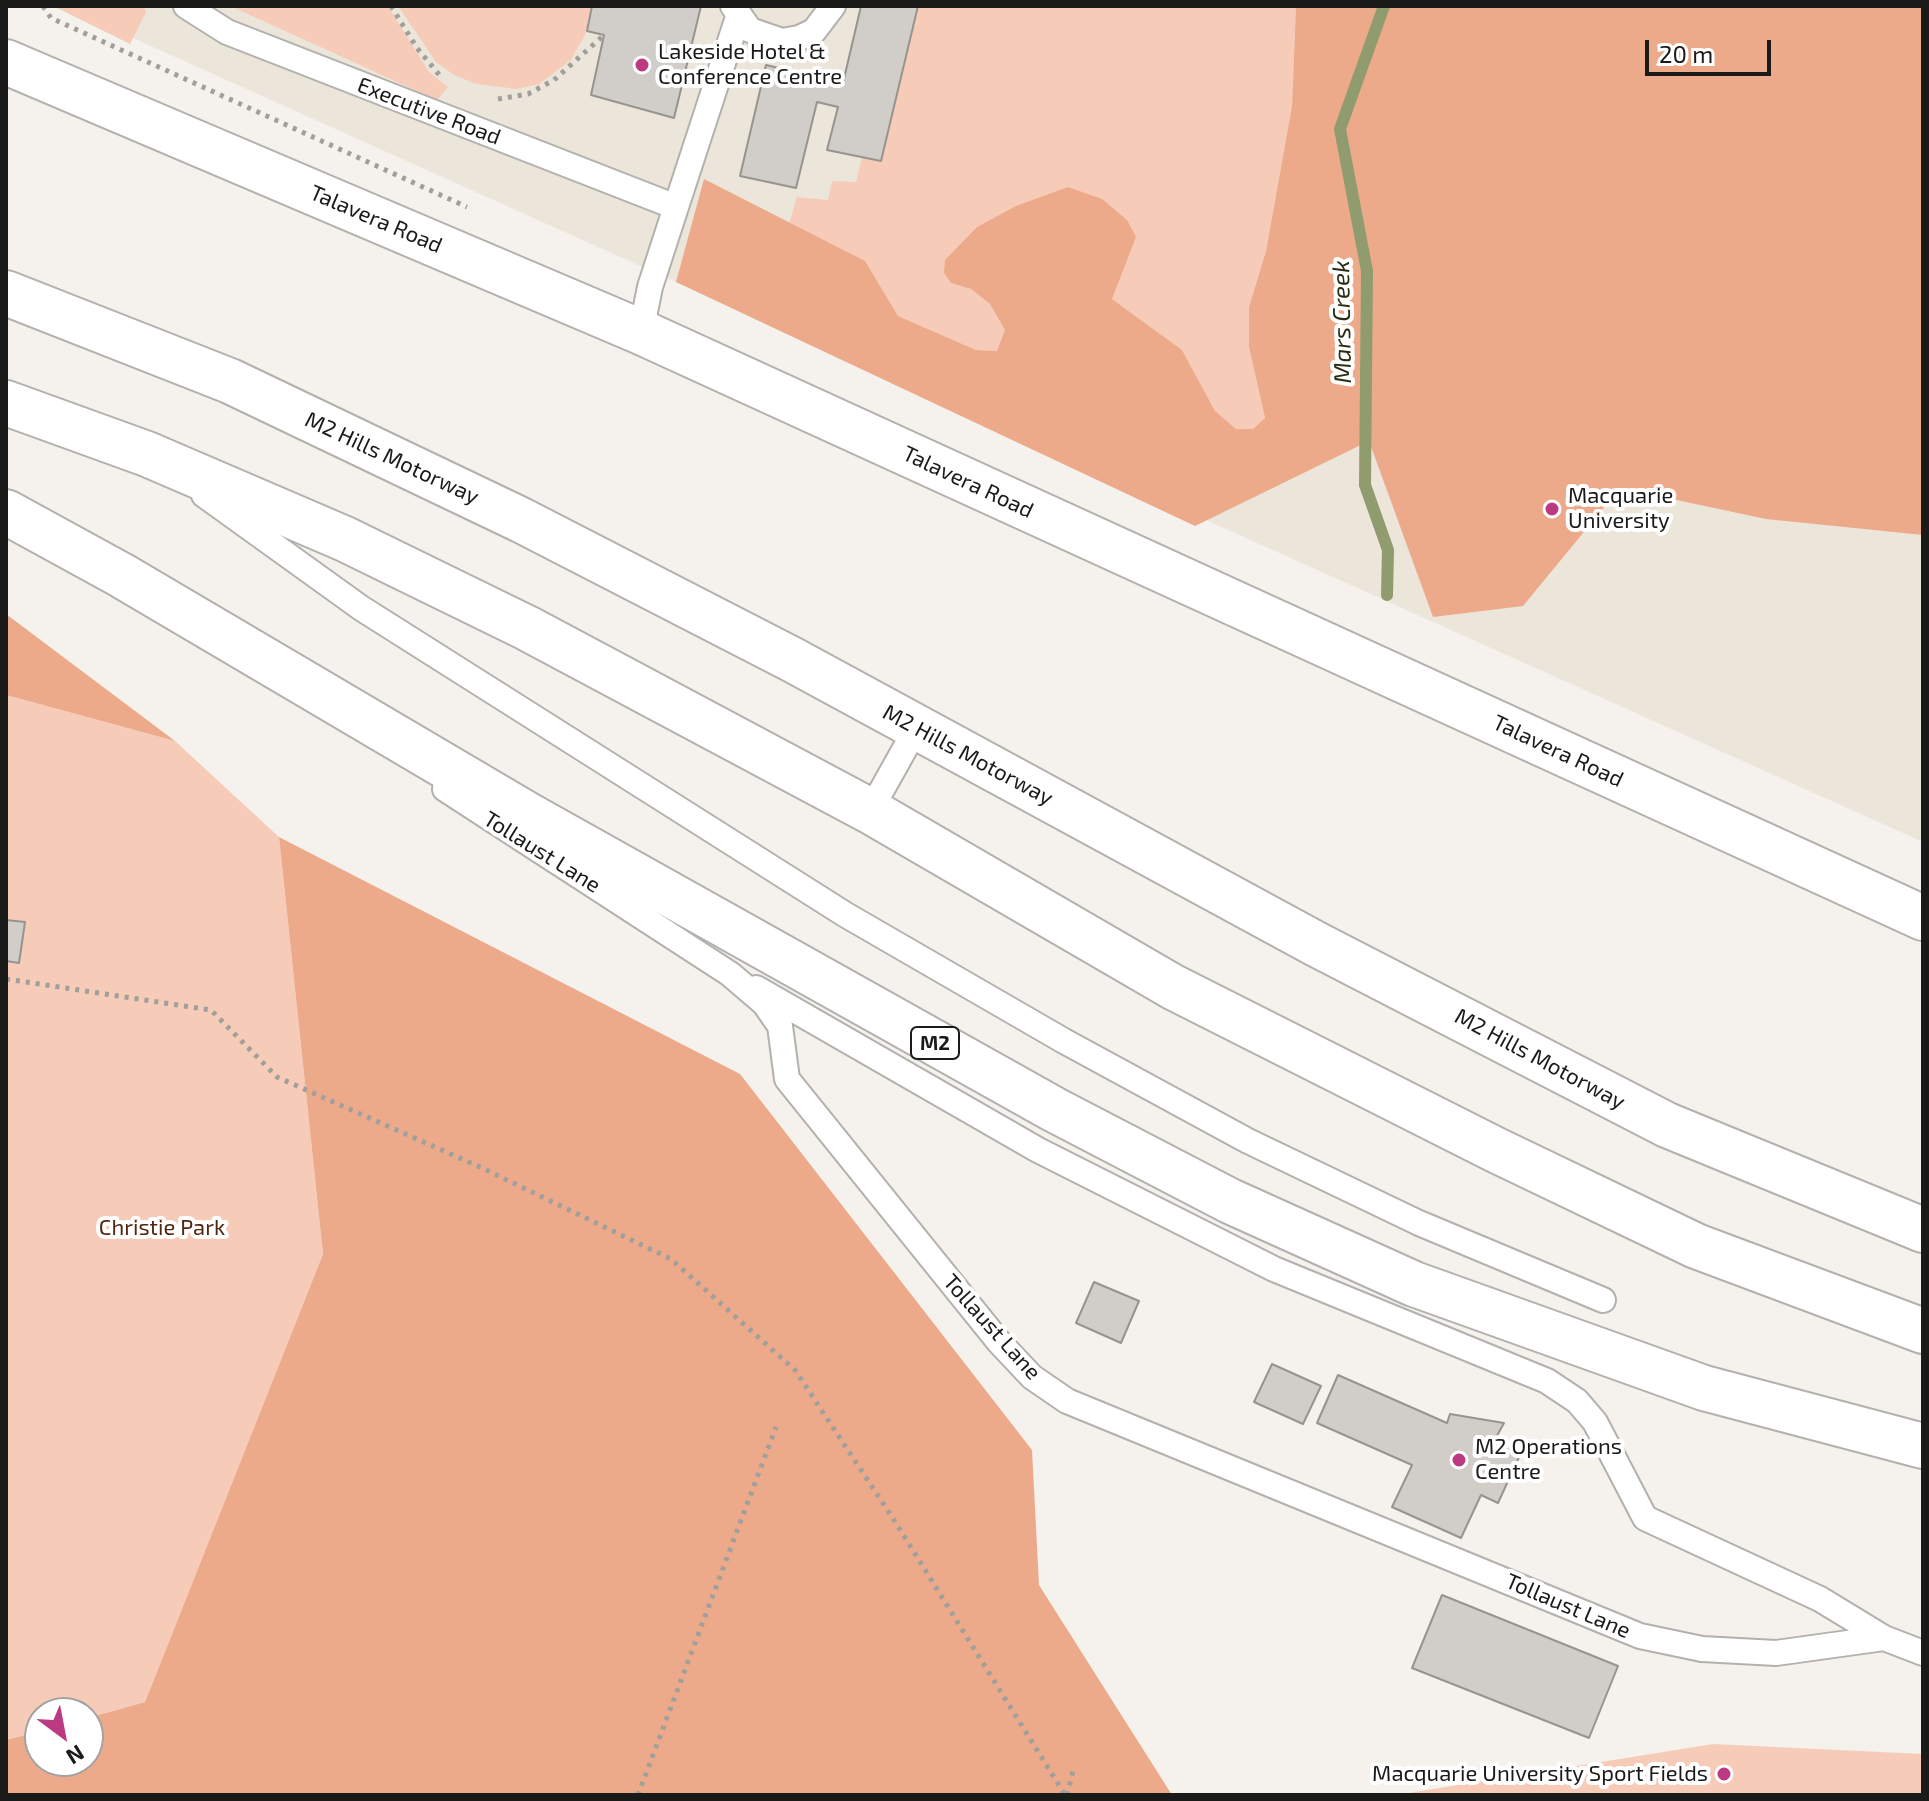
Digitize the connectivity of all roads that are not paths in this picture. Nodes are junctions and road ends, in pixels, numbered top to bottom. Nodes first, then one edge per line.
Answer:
1 (186, 6) edge
2 (833, 6) edge
3 (735, 12) edge
4 (6, 62) edge
5 (676, 207) junction
6 (6, 293) edge
7 (641, 332) junction
8 (6, 403) edge
9 (147, 454) junction
10 (6, 512) edge
11 (302, 682) junction
12 (917, 727) junction
13 (870, 811) junction
14 (1923, 918) edge
15 (730, 974) junction
16 (1923, 1230) edge
17 (1603, 1300) dead end
18 (1923, 1331) edge
19 (1923, 1446) edge
20 (1884, 1638) junction
21 (1923, 1653) edge

1 - 5 lane, Executive Road
2 - 3 lane
3 - 5 lane
4 - 7 main road, Talavera Road
5 - 7 lane
6 - 12 main road, M2 Hills Motorway
7 - 14 main road, Talavera Road
8 - 9 main road
9 - 13 main road
9 - 17 lane
10 - 11 main road, M2
11 - 15 lane, Tollaust Lane
11 - 19 main road, M2
12 - 13 lane
12 - 16 main road, M2 Hills Motorway
13 - 18 main road
15 - 20 lane
15 - 20 lane, Tollaust Lane
20 - 21 lane, Tollaust Lane

